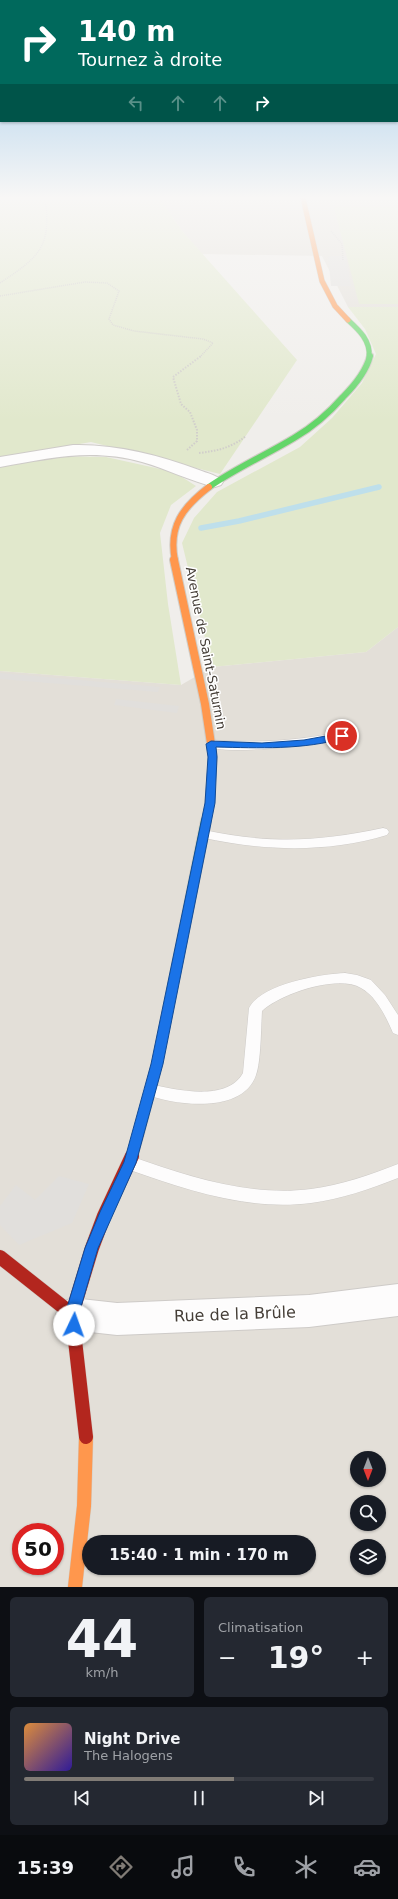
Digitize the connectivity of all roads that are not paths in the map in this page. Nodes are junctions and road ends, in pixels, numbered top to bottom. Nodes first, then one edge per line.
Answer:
1 (320, 272) edge
2 (0, 462) edge
3 (215, 482) junction
4 (351, 734) dead end
5 (211, 744) junction
6 (383, 832) dead end
7 (204, 834) junction
8 (398, 1029) edge
9 (150, 1090) junction
10 (130, 1163) junction
11 (398, 1171) edge
12 (0, 1257) edge
13 (398, 1300) edge
14 (72, 1314) junction
15 (77, 1568) junction
16 (75, 1587) edge
17 (91, 1587) edge

1 - 3 main road, Avenue de Saint-Saturnin
2 - 3 street
3 - 5 main road, Avenue de Saint-Saturnin
4 - 5 lane
5 - 7 main road, Avenue de Saint-Saturnin
6 - 7 lane
7 - 9 main road, Avenue de Saint-Saturnin
8 - 9 lane
9 - 10 main road, Avenue de Saint-Saturnin
10 - 11 lane
10 - 14 main road, Avenue de Saint-Saturnin
12 - 14 main road
13 - 14 street, Rue de la Brûle
14 - 15 main road
15 - 16 main road
15 - 17 lane

